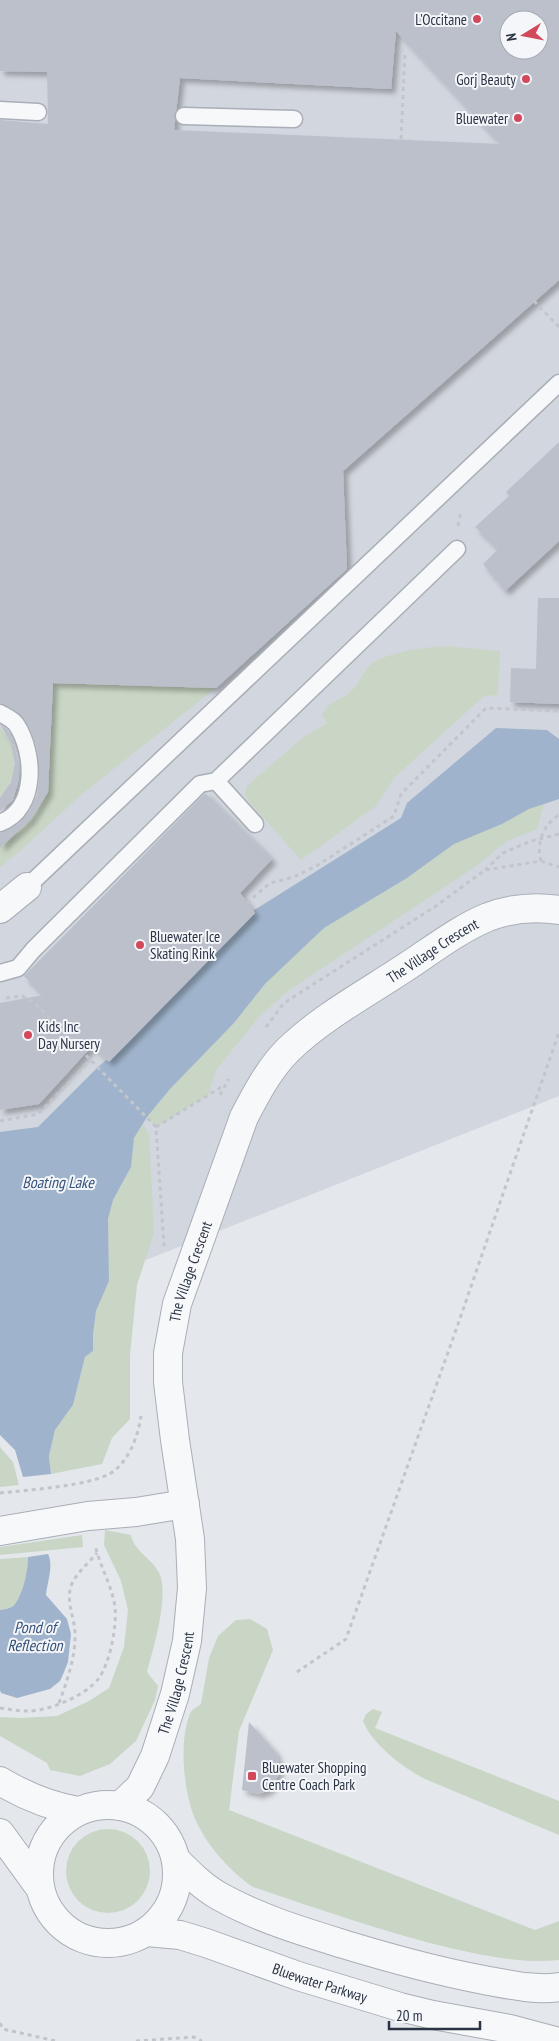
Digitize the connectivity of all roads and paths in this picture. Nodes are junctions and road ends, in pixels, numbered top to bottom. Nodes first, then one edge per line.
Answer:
1 (405, 53) dead end
2 (0, 110) edge
3 (38, 112) dead end
4 (184, 116) dead end
5 (294, 119) dead end
6 (401, 139) dead end
7 (534, 301) dead end
8 (559, 327) edge
9 (559, 383) edge
10 (466, 505) dead end
11 (457, 549) joint
12 (559, 711) edge
13 (0, 713) edge
14 (216, 781) junction
15 (559, 815) edge
16 (0, 823) edge
17 (256, 824) dead end
18 (559, 834) edge
19 (540, 839) junction
20 (541, 861) dead end
21 (485, 870) dead end
22 (27, 887) joint
23 (247, 903) dead end
24 (0, 909) edge
25 (559, 910) edge
26 (0, 973) edge
27 (0, 999) edge
28 (559, 1032) edge
29 (90, 1061) junction
30 (223, 1086) dead end
31 (0, 1121) edge
32 (156, 1127) junction
33 (165, 1243) dead end
34 (83, 1482) dead end
35 (0, 1493) edge
36 (185, 1504) junction
37 (88, 1516) junction
38 (0, 1531) edge
39 (97, 1553) junction
40 (297, 1672) dead end
41 (59, 1704) junction
42 (0, 1708) edge
43 (0, 1781) edge
44 (120, 1806) junction
45 (78, 1811) junction
46 (0, 1833) edge
47 (176, 1860) junction
48 (40, 1888) junction
49 (146, 1932) junction
50 (559, 1987) edge
51 (0, 2023) edge
52 (56, 2041) edge
53 (136, 2041) edge
54 (202, 2041) edge
55 (555, 2041) edge

1 - 6 path
2 - 3 lane
4 - 5 lane
7 - 8 path
9 - 22 lane
10 - 11 path
11 - 14 lane
12 - 23 path
13 - 16 lane
14 - 17 lane
14 - 26 lane
15 - 19 path
18 - 19 path
19 - 20 path
19 - 21 path
22 - 24 street
25 - 36 street, The Village Crescent
27 - 29 path
28 - 40 path
29 - 31 path
29 - 32 path
30 - 32 path
32 - 33 path
34 - 35 path
36 - 37 street
36 - 44 street, The Village Crescent
37 - 38 street
37 - 39 path
39 - 41 path
39 - 41 path
41 - 42 path
43 - 45 street
44 - 45 street
44 - 47 street
45 - 48 street
46 - 48 street
47 - 49 street
47 - 50 street
48 - 49 street
49 - 55 street, Bluewater Parkway
51 - 52 path
53 - 54 path

